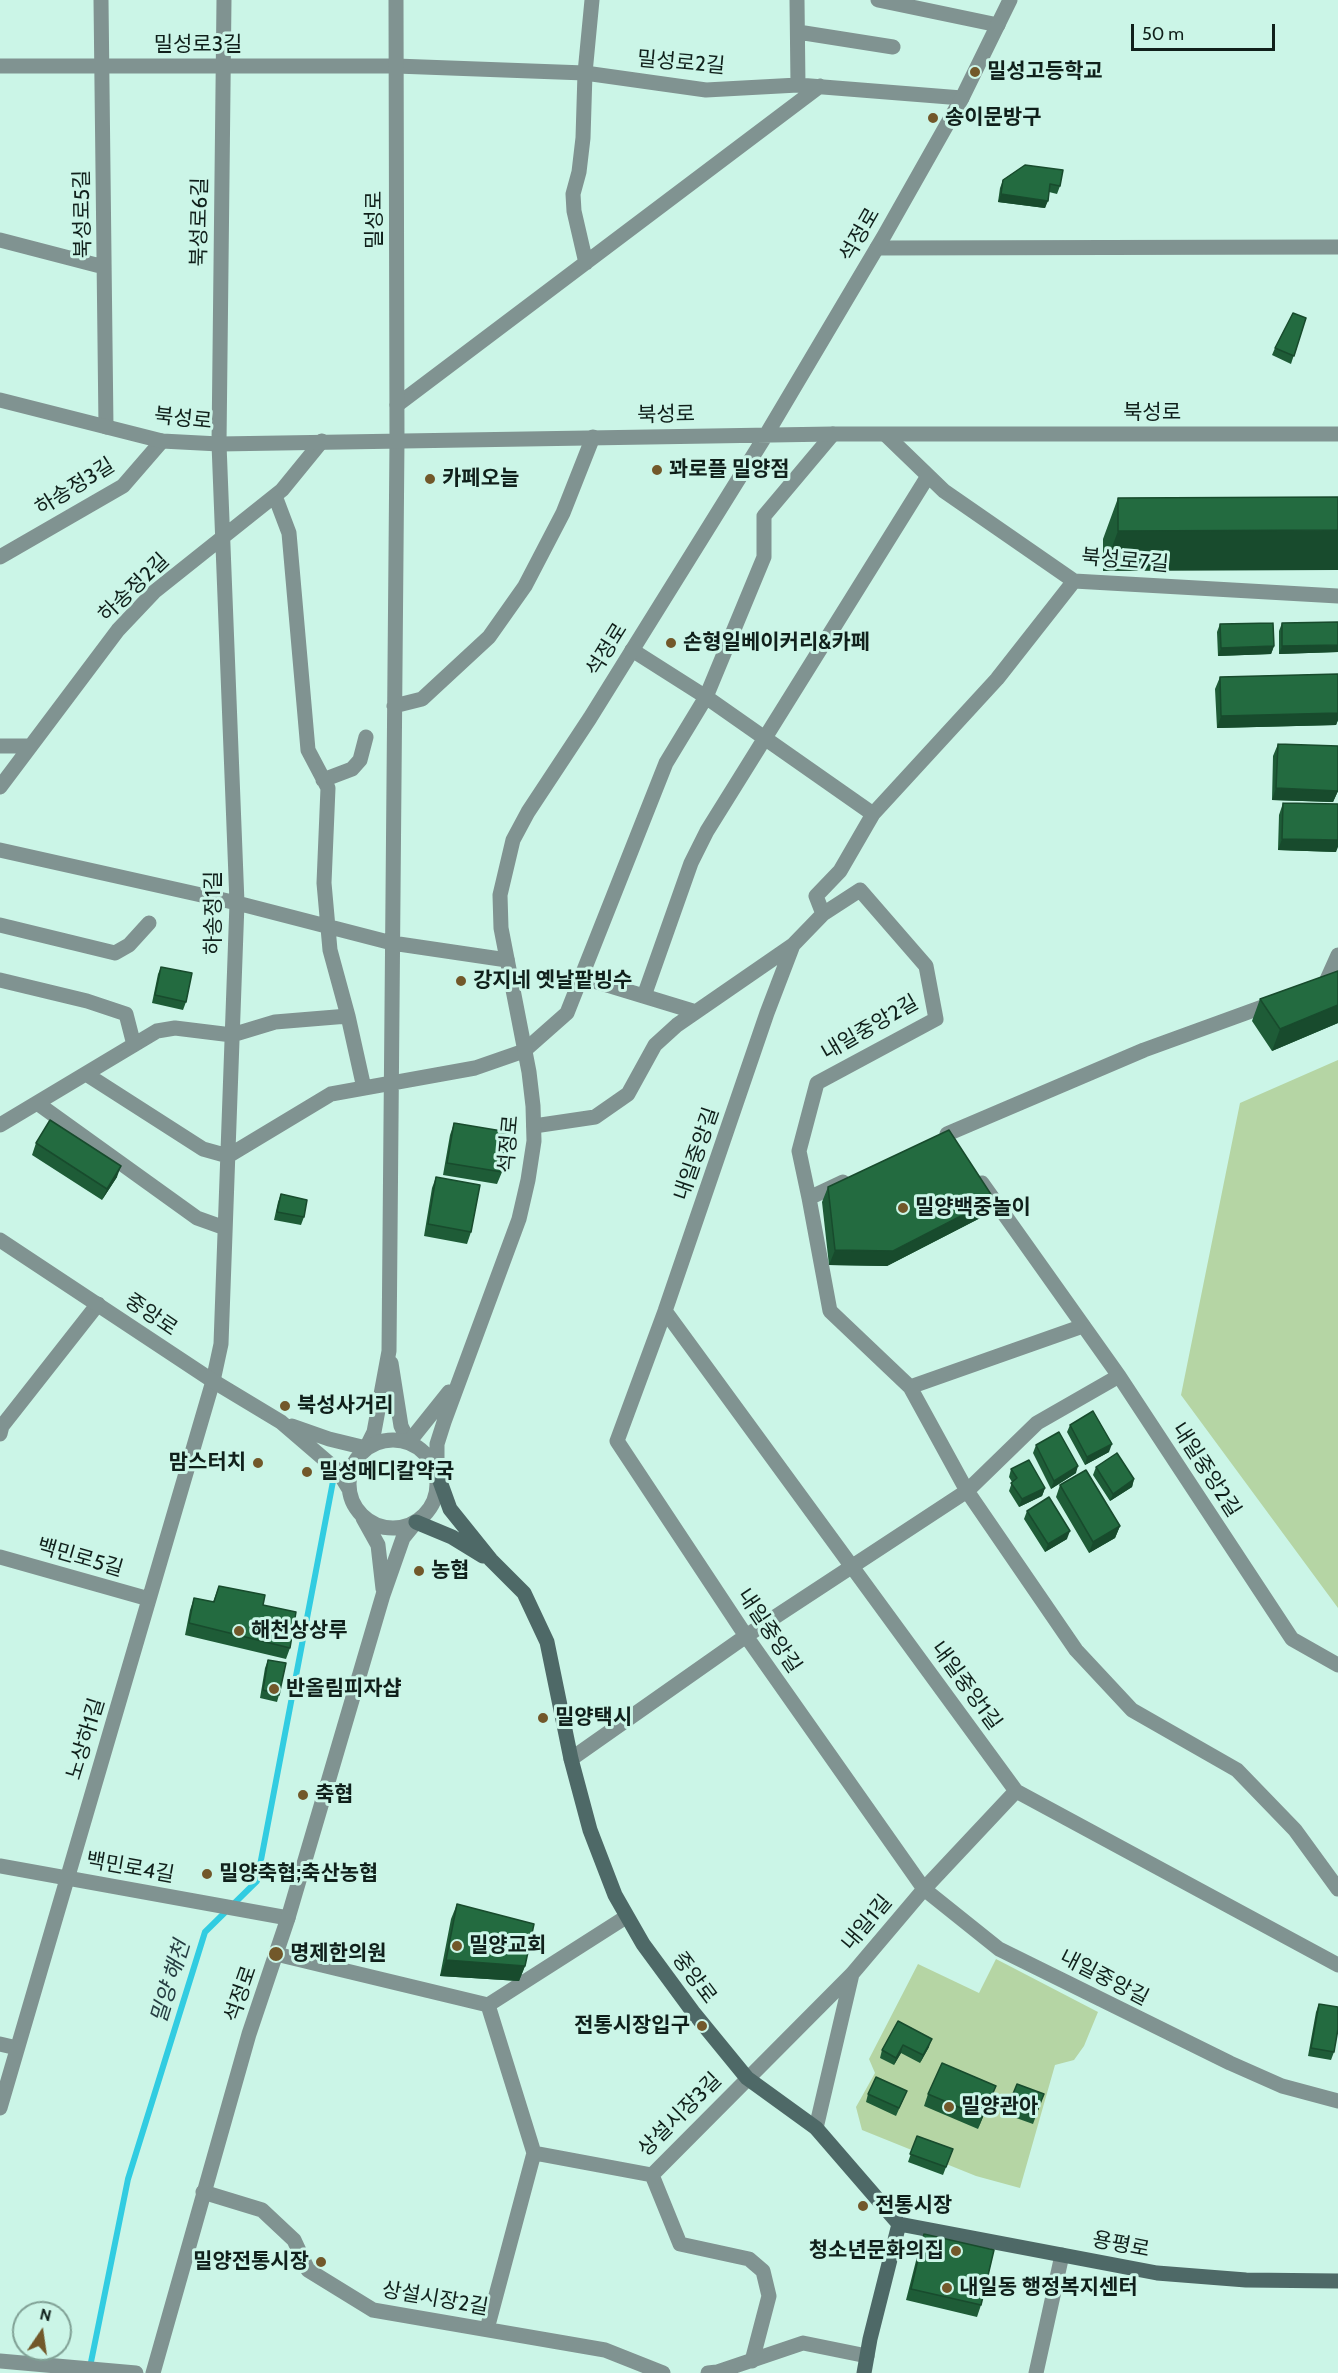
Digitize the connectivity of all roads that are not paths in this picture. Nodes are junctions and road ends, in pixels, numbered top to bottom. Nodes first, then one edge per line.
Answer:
1 (101, 0) edge
2 (224, 0) edge
3 (396, 0) edge
4 (592, 0) edge
5 (797, 0) edge
6 (878, 0) edge
7 (1010, 0) edge
8 (998, 25) junction
9 (798, 32) junction
10 (893, 47) dead end
11 (0, 66) edge
12 (102, 66) junction
13 (223, 66) junction
14 (396, 66) junction
15 (585, 73) junction
16 (798, 85) junction
17 (820, 86) junction
18 (962, 98) junction
19 (0, 240) edge
20 (1338, 247) edge
21 (877, 248) junction
22 (586, 263) junction
23 (104, 267) junction
24 (0, 400) edge
25 (397, 405) junction
26 (106, 427) junction
27 (833, 434) junction
28 (1338, 434) edge
29 (766, 435) junction
30 (886, 435) junction
31 (592, 437) junction
32 (397, 440) junction
33 (162, 441) junction
34 (322, 441) junction
35 (219, 444) junction
36 (928, 476) junction
37 (274, 496) junction
38 (222, 537) junction
39 (0, 556) edge
40 (1074, 581) junction
41 (1338, 596) edge
42 (633, 650) junction
43 (706, 697) junction
44 (394, 706) junction
45 (366, 737) dead end
46 (766, 739) junction
47 (0, 746) edge
48 (31, 746) junction
49 (323, 780) junction
50 (0, 786) edge
51 (873, 814) junction
52 (0, 850) edge
53 (237, 903) junction
54 (823, 914) junction
55 (149, 924) dead end
56 (0, 925) edge
57 (329, 927) junction
58 (392, 943) junction
59 (794, 945) junction
60 (1338, 954) edge
61 (507, 960) junction
62 (581, 977) junction
63 (0, 980) edge
64 (644, 996) junction
65 (696, 1012) junction
66 (348, 1016) junction
67 (232, 1035) junction
68 (134, 1045) junction
69 (524, 1051) junction
70 (86, 1074) junction
71 (391, 1083) junction
72 (364, 1088) junction
73 (37, 1103) junction
74 (0, 1125) edge
75 (534, 1126) junction
76 (946, 1139) edge
77 (228, 1156) junction
78 (974, 1172) edge
79 (862, 1173) edge
80 (809, 1198) junction
81 (225, 1228) junction
82 (0, 1240) edge
83 (98, 1304) junction
84 (665, 1311) junction
85 (1083, 1326) junction
86 (389, 1351) junction
87 (1119, 1376) junction
88 (460, 1378) junction
89 (213, 1382) junction
90 (910, 1387) junction
91 (281, 1422) junction
92 (0, 1434) edge
93 (409, 1442) junction
94 (366, 1449) junction
95 (437, 1473) junction
96 (349, 1489) junction
97 (967, 1491) junction
98 (362, 1516) junction
99 (416, 1522) junction
100 (0, 1557) edge
101 (491, 1560) junction
102 (853, 1566) junction
103 (383, 1595) junction
104 (149, 1599) junction
105 (746, 1636) junction
106 (1338, 1665) edge
107 (571, 1758) junction
108 (1016, 1791) junction
109 (0, 1866) edge
110 (66, 1878) junction
111 (924, 1889) junction
112 (1338, 1889) edge
113 (282, 1917) junction
114 (626, 1917) junction
115 (276, 1954) junction
116 (1338, 1965) edge
117 (852, 1974) junction
118 (488, 2005) junction
119 (0, 2044) edge
120 (17, 2048) junction
121 (747, 2078) junction
122 (1338, 2101) edge
123 (0, 2108) edge
124 (816, 2128) junction
125 (534, 2153) junction
126 (652, 2175) junction
127 (203, 2192) junction
128 (899, 2224) junction
129 (1062, 2255) junction
130 (1338, 2281) edge
131 (487, 2330) junction
132 (867, 2356) junction
133 (0, 2361) edge
134 (752, 2361) junction
135 (136, 2373) edge
136 (153, 2373) edge
137 (663, 2373) edge
138 (708, 2373) edge
139 (864, 2373) edge
140 (1036, 2373) edge

1 - 12 street, 북성로5길
2 - 13 street, 북성로6길
3 - 14 street, 밀성로
4 - 15 street
5 - 9 street
6 - 8 street
7 - 8 street, 석정로
8 - 18 street, 석정로
9 - 10 street
9 - 16 street
11 - 12 street, 밀성로3길
12 - 13 street, 밀성로3길
12 - 23 street, 북성로5길
13 - 14 street, 밀성로3길
13 - 35 street, 북성로6길
14 - 15 street, 밀성로2길
14 - 25 street, 밀성로
15 - 16 street, 밀성로2길
15 - 22 street
16 - 17 street, 밀성로2길
17 - 18 street, 밀성로2길
17 - 22 street
18 - 21 street, 석정로
19 - 23 street
20 - 21 street
21 - 29 street, 석정로
22 - 25 street
23 - 26 street, 북성로5길
24 - 26 street, 북성로
25 - 32 street, 밀성로
26 - 33 street, 북성로
27 - 29 street, 북성로
27 - 30 street, 북성로
27 - 43 street
28 - 30 street, 북성로
29 - 31 street, 북성로
29 - 42 street, 석정로
30 - 36 street, 북성로7길
31 - 32 street, 북성로
31 - 44 street
32 - 34 street, 북성로
32 - 44 street, 밀성로
33 - 35 street, 북성로
33 - 39 street, 하송정3길
34 - 35 street, 북성로
34 - 37 street, 하송정2길
35 - 38 street, 하송정1길
36 - 40 street, 북성로7길
36 - 46 street
37 - 38 street, 하송정2길
37 - 49 street
38 - 48 street, 하송정2길
38 - 53 street, 하송정1길
40 - 41 street, 북성로7길
40 - 51 street
42 - 43 street
42 - 61 street, 석정로
43 - 46 street
43 - 62 street
44 - 58 street, 밀성로
45 - 49 street
46 - 51 street
46 - 64 street
47 - 48 street
48 - 50 street, 하송정2길
49 - 57 street
51 - 54 street
52 - 53 street
53 - 57 street
53 - 67 street, 하송정1길
54 - 59 street, 내일중앙2길
54 - 80 street, 내일중앙2길
55 - 56 street
57 - 58 street
57 - 66 street
58 - 61 street
58 - 71 street, 밀성로
59 - 65 street
59 - 84 street, 내일중앙길
60 - 76 street
61 - 69 street, 석정로
62 - 64 street
62 - 69 street
63 - 68 street
64 - 65 street
65 - 75 street
66 - 67 street
66 - 72 street
67 - 68 street
67 - 77 street, 하송정1길
68 - 70 street
69 - 71 street
69 - 75 street, 석정로
70 - 73 street
70 - 77 street
71 - 72 street
71 - 86 street, 밀성로
72 - 77 street
73 - 74 street
73 - 81 street
75 - 88 street, 석정로
77 - 81 street, 하송정1길
78 - 85 street, 내일중앙2길
79 - 80 street
80 - 90 street, 내일중앙2길
81 - 89 street, 하송정1길
82 - 83 street, 중앙로
83 - 89 street, 중앙로
83 - 92 street
84 - 102 street, 내일중앙1길
84 - 105 street, 내일중앙길
85 - 87 street, 내일중앙2길
85 - 90 street
86 - 93 street
86 - 94 street
87 - 97 street
87 - 106 street, 내일중앙2길
88 - 93 street
88 - 95 street, 석정로
89 - 91 street, 중앙로
89 - 104 street, 노상하1길
90 - 97 street, 내일중앙2길
91 - 94 street
91 - 96 street
93 - 94 street
93 - 95 street
94 - 96 street
95 - 99 street
95 - 101 main road
96 - 98 street
97 - 102 street
97 - 112 street
98 - 99 street
98 - 103 street
99 - 101 main road
99 - 103 street, 석정로
100 - 104 street, 백민로5길
101 - 107 main road, 중앙로
102 - 105 street
102 - 108 street, 내일중앙1길
103 - 113 street, 석정로
104 - 110 street, 노상하1길
105 - 107 street
105 - 111 street, 내일중앙길
107 - 114 main road, 중앙로
108 - 111 street, 내일1길
108 - 116 street, 내일중앙1길
109 - 110 street, 백민로4길
110 - 113 street, 백민로4길
110 - 120 street, 노상하1길
111 - 117 street, 내일1길
111 - 122 street, 내일중앙길
113 - 115 street, 석정로
114 - 118 street
114 - 121 main road, 중앙로
115 - 118 street
115 - 127 street, 석정로
117 - 121 street, 내일1길
117 - 124 street
118 - 125 street
119 - 120 street
120 - 123 street, 노상하1길
121 - 124 main road, 중앙로
121 - 126 street, 상설시장3길
124 - 128 main road, 중앙로
125 - 126 street, 상설시장3길
125 - 131 street
126 - 134 street
127 - 131 street, 상설시장2길
127 - 136 street, 석정로
128 - 129 main road, 용평로
128 - 132 main road
129 - 130 main road, 용평로
129 - 140 street
131 - 137 street, 상설시장2길
132 - 134 street
132 - 139 main road
133 - 135 street
134 - 138 street

